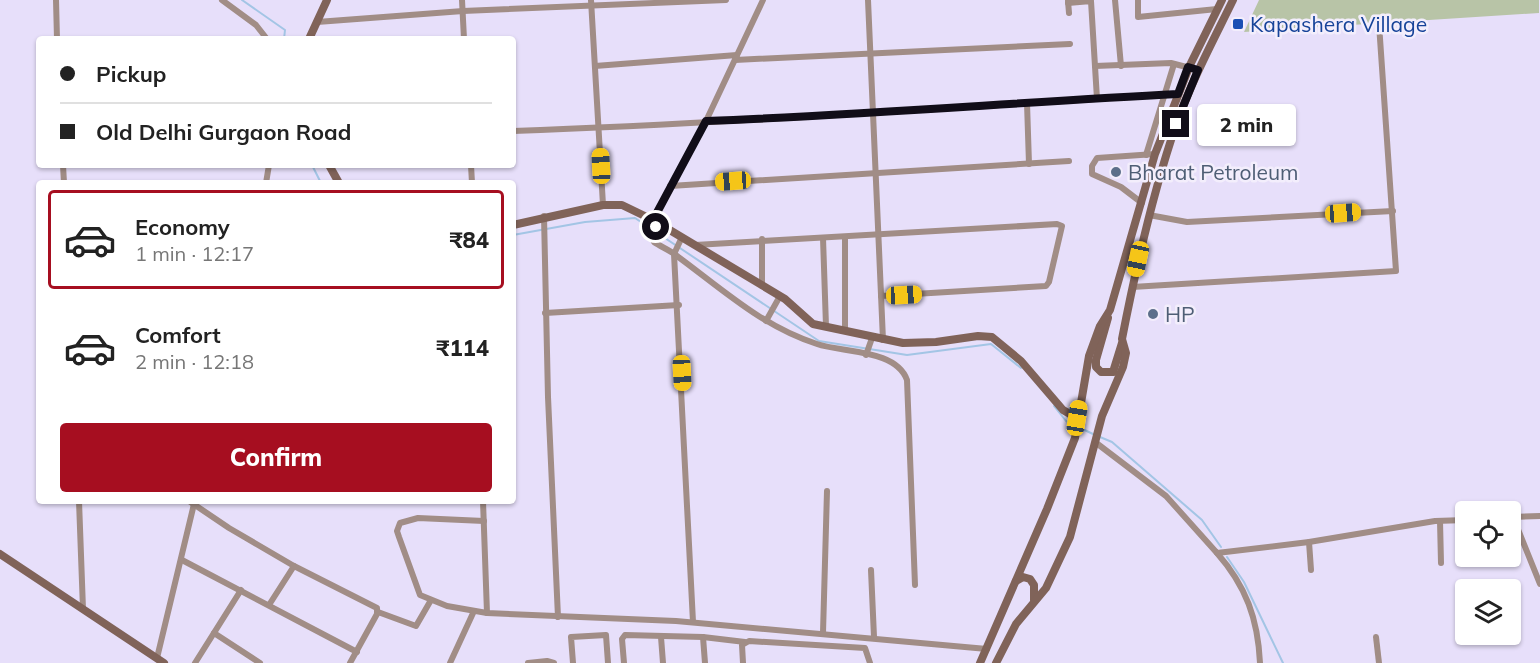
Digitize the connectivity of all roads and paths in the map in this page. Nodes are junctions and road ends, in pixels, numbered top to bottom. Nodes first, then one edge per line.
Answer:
1 (56, 0) edge
2 (222, 0) edge
3 (327, 0) edge
4 (462, 0) edge
5 (726, 0) edge
6 (763, 0) edge
7 (868, 0) edge
8 (1115, 0) edge
9 (1138, 0) edge
10 (1222, 0) edge
11 (1233, 0) edge
12 (1068, 1) edge
13 (591, 3) edge
14 (1217, 9) junction
15 (463, 11) junction
16 (1069, 13) dead end
17 (317, 22) junction
18 (1379, 24) dead end
19 (57, 36) edge
20 (265, 36) edge
21 (310, 36) edge
22 (464, 36) edge
23 (1070, 44) dead end
24 (871, 53) junction
25 (736, 58) junction
26 (1174, 64) junction
27 (595, 66) junction
28 (1095, 66) junction
29 (1121, 66) junction
30 (1188, 67) junction
31 (1198, 70) junction
32 (1178, 94) junction
33 (1163, 95) junction
34 (1097, 99) junction
35 (1027, 102) junction
36 (874, 113) junction
37 (706, 121) junction
38 (599, 128) junction
39 (516, 131) edge
40 (1150, 154) junction
41 (1069, 161) dead end
42 (1029, 164) junction
43 (875, 172) junction
44 (670, 186) junction
45 (1143, 203) junction
46 (603, 205) junction
47 (1393, 211) junction
48 (1149, 215) junction
49 (544, 216) junction
50 (656, 223) junction
51 (516, 224) edge
52 (878, 234) junction
53 (845, 237) junction
54 (823, 238) junction
55 (681, 239) junction
56 (762, 239) junction
57 (695, 245) junction
58 (675, 252) junction
59 (1132, 286) junction
60 (762, 287) junction
61 (881, 296) junction
62 (778, 298) junction
63 (679, 305) junction
64 (1110, 310) junction
65 (545, 313) junction
66 (767, 319) junction
67 (826, 326) junction
68 (845, 331) junction
69 (1122, 339) junction
70 (871, 340) junction
71 (883, 340) junction
72 (867, 353) junction
73 (1077, 423) junction
74 (1096, 437) junction
75 (827, 491) dead end
76 (79, 504) edge
77 (192, 504) edge
78 (194, 504) edge
79 (483, 504) edge
80 (1540, 516) edge
81 (1521, 517) edge
82 (1455, 520) edge
83 (484, 521) junction
84 (1440, 521) junction
85 (1521, 539) edge
86 (1309, 542) junction
87 (1217, 553) junction
88 (0, 554) edge
89 (182, 560) junction
90 (1441, 563) dead end
91 (294, 566) junction
92 (871, 570) dead end
93 (1311, 570) dead end
94 (1016, 581) junction
95 (1540, 584) edge
96 (915, 585) dead end
97 (241, 590) junction
98 (431, 600) junction
99 (1033, 603) junction
100 (269, 605) junction
101 (83, 609) junction
102 (474, 611) junction
103 (378, 612) junction
104 (487, 613) junction
105 (558, 617) junction
106 (693, 622) junction
107 (214, 633) junction
108 (823, 633) junction
109 (661, 637) junction
110 (874, 637) junction
111 (1376, 637) dead end
112 (703, 638) junction
113 (745, 642) junction
114 (987, 649) junction
115 (357, 652) junction
116 (161, 661) edge
117 (195, 663) edge
118 (260, 663) edge
119 (350, 663) edge
120 (450, 663) edge
121 (528, 663) edge
122 (554, 663) edge
123 (573, 663) edge
124 (608, 663) edge
125 (624, 663) edge
126 (663, 663) edge
127 (705, 663) edge
128 (743, 663) edge
129 (870, 663) edge
130 (980, 663) edge
131 (996, 663) edge
132 (1260, 663) edge
133 (1379, 663) edge

1 - 19 street
2 - 20 street
3 - 17 main road
4 - 15 street
5 - 13 street
6 - 25 street
7 - 24 street
8 - 29 street
9 - 14 street
10 - 14 main road
11 - 31 main road
12 - 16 street
12 - 28 street
13 - 15 street
13 - 27 street
14 - 30 main road
15 - 17 street
15 - 22 street
17 - 21 main road
18 - 47 street
23 - 24 street
24 - 25 street
24 - 36 street
25 - 27 street
25 - 37 street
26 - 29 street
26 - 30 street
26 - 33 street
27 - 38 street
28 - 29 street
28 - 34 street
30 - 31 street
30 - 32 main road
31 - 48 main road
32 - 33 street
32 - 40 main road
33 - 34 street
33 - 40 street
34 - 35 street
35 - 36 street
35 - 42 street
36 - 37 street
36 - 43 street
37 - 38 street
37 - 44 street
38 - 39 street
38 - 46 street
40 - 45 main road
40 - 45 street
41 - 42 street
42 - 43 street
43 - 44 street
43 - 52 street
44 - 50 street
45 - 64 main road
46 - 49 main road
46 - 50 main road
47 - 48 street
47 - 59 street
48 - 59 main road
49 - 51 main road
49 - 65 street
50 - 55 main road
50 - 58 street
52 - 53 street
52 - 61 street
52 - 61 street
53 - 54 street
53 - 68 street
54 - 56 street
54 - 67 street
55 - 57 main road
55 - 58 street
56 - 57 street
56 - 60 street
57 - 60 main road
58 - 63 street
58 - 66 street
59 - 69 main road
60 - 62 main road
61 - 71 street
62 - 66 street
62 - 67 main road
63 - 65 street
63 - 106 street
64 - 69 main road
64 - 73 main road
65 - 105 street
66 - 72 street
67 - 68 main road
68 - 70 main road
69 - 74 main road
70 - 71 main road
70 - 72 street
71 - 73 main road
72 - 96 street
73 - 94 main road
74 - 87 street
74 - 99 main road
75 - 108 street
76 - 101 street
77 - 89 street
78 - 91 street
79 - 83 street
80 - 81 street
82 - 84 street
83 - 98 street
83 - 104 street
84 - 86 street
84 - 90 street
85 - 95 street
86 - 87 street
86 - 93 street
87 - 132 street
88 - 101 main road
89 - 97 street
89 - 116 street
91 - 100 street
91 - 103 street
92 - 110 street
94 - 99 main road
94 - 114 main road
97 - 100 street
97 - 107 street
98 - 102 street
98 - 103 street
99 - 131 main road
100 - 115 street
101 - 116 main road
102 - 104 street
102 - 120 street
103 - 115 street
104 - 105 street
105 - 106 street
106 - 108 street
107 - 117 street
107 - 118 street
108 - 110 street
109 - 112 street
109 - 125 street
109 - 126 street
110 - 114 street
111 - 133 street
112 - 113 street
112 - 127 street
113 - 128 street
113 - 129 street
114 - 130 main road
115 - 119 street
121 - 122 street
123 - 124 street

